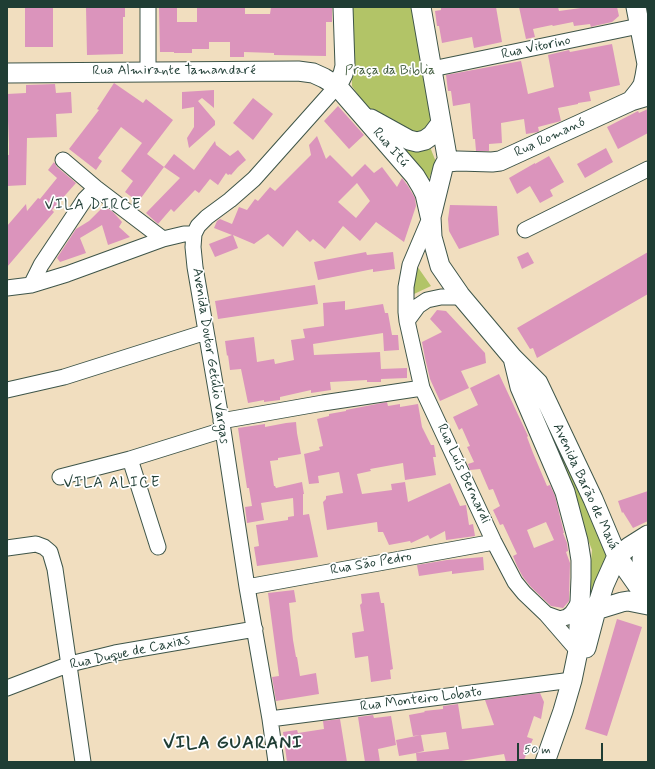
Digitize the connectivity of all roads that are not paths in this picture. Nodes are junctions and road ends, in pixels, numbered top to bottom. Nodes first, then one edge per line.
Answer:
1 (148, 7) edge
2 (344, 7) edge
3 (421, 7) edge
4 (636, 7) edge
5 (639, 26) junction
6 (648, 64) edge
7 (432, 69) junction
8 (148, 71) junction
9 (7, 73) edge
10 (337, 86) junction
11 (639, 98) edge
12 (361, 114) junction
13 (441, 123) junction
14 (63, 160) dead end
15 (448, 162) junction
16 (648, 169) edge
17 (96, 188) junction
18 (431, 217) junction
19 (525, 230) dead end
20 (194, 234) junction
21 (163, 239) junction
22 (31, 285) junction
23 (7, 288) edge
24 (462, 297) junction
25 (407, 321) junction
26 (206, 332) junction
27 (513, 358) junction
28 (422, 388) junction
29 (7, 390) edge
30 (222, 425) junction
31 (130, 459) junction
32 (60, 477) dead end
33 (592, 499) junction
34 (647, 539) edge
35 (494, 542) junction
36 (158, 547) dead end
37 (7, 548) edge
38 (617, 556) junction
39 (648, 573) edge
40 (247, 586) junction
41 (648, 600) edge
42 (588, 605) junction
43 (648, 605) edge
44 (546, 614) junction
45 (255, 629) junction
46 (578, 651) junction
47 (70, 664) junction
48 (572, 680) junction
49 (7, 688) edge
50 (270, 719) junction
51 (83, 762) edge
52 (276, 762) edge
53 (545, 762) edge
54 (552, 762) edge

1 - 8 street
2 - 10 main road
3 - 7 main road
4 - 5 main road
5 - 6 main road
5 - 7 street, Rua Vitorino
6 - 11 main road
7 - 13 main road
8 - 9 main road, Rua Almirante Tamandaré
8 - 10 main road, Rua Almirante Tamandaré
10 - 12 main road, Rua Itú
10 - 20 street
11 - 15 main road, Rua Romanó
12 - 13 main road
12 - 18 main road, Rua Itú
13 - 15 main road
14 - 17 street
15 - 18 main road, Avenida Barão de Mauá
16 - 19 street
17 - 21 street
17 - 22 street
18 - 24 main road, Avenida Barão de Mauá
18 - 25 street, Rua Luís Bernardi
20 - 21 street
20 - 26 street, Avenida Doutor Getúlio Vargas
21 - 22 street
22 - 23 street
24 - 25 street
24 - 27 main road, Avenida Barão de Mauá
25 - 28 street, Rua Luís Bernardi
26 - 29 street
26 - 30 street, Avenida Doutor Getúlio Vargas
27 - 33 main road, Avenida Barão de Mauá
27 - 42 main road, Avenida Barão de Mauá
28 - 30 street
28 - 35 street, Rua Luís Bernardi
30 - 31 street
30 - 40 street, Avenida Doutor Getúlio Vargas
31 - 32 street
31 - 36 street
33 - 34 main road
33 - 38 main road, Avenida Barão de Mauá
34 - 38 main road
34 - 39 main road
35 - 40 street, Rua São Pedro
35 - 44 street, Rua Luís Bernardi
37 - 47 street
38 - 41 main road
38 - 42 main road, Avenida Barão de Mauá
40 - 45 street, Avenida Doutor Getúlio Vargas
42 - 43 main road
42 - 44 street
42 - 46 main road, Avenida Barão de Mauá
42 - 54 main road, Avenida Barão de Mauá
44 - 46 street, Rua Luís Bernardi
45 - 47 street, Rua Duque de Caxias
45 - 50 street, Avenida Doutor Getúlio Vargas
46 - 48 main road, Avenida Barão de Mauá
47 - 49 street, Rua Duque de Caxias
47 - 51 street
48 - 50 street, Rua Monteiro Lobato
48 - 53 main road, Avenida Barão de Mauá
50 - 52 street, Avenida Doutor Getúlio Vargas

